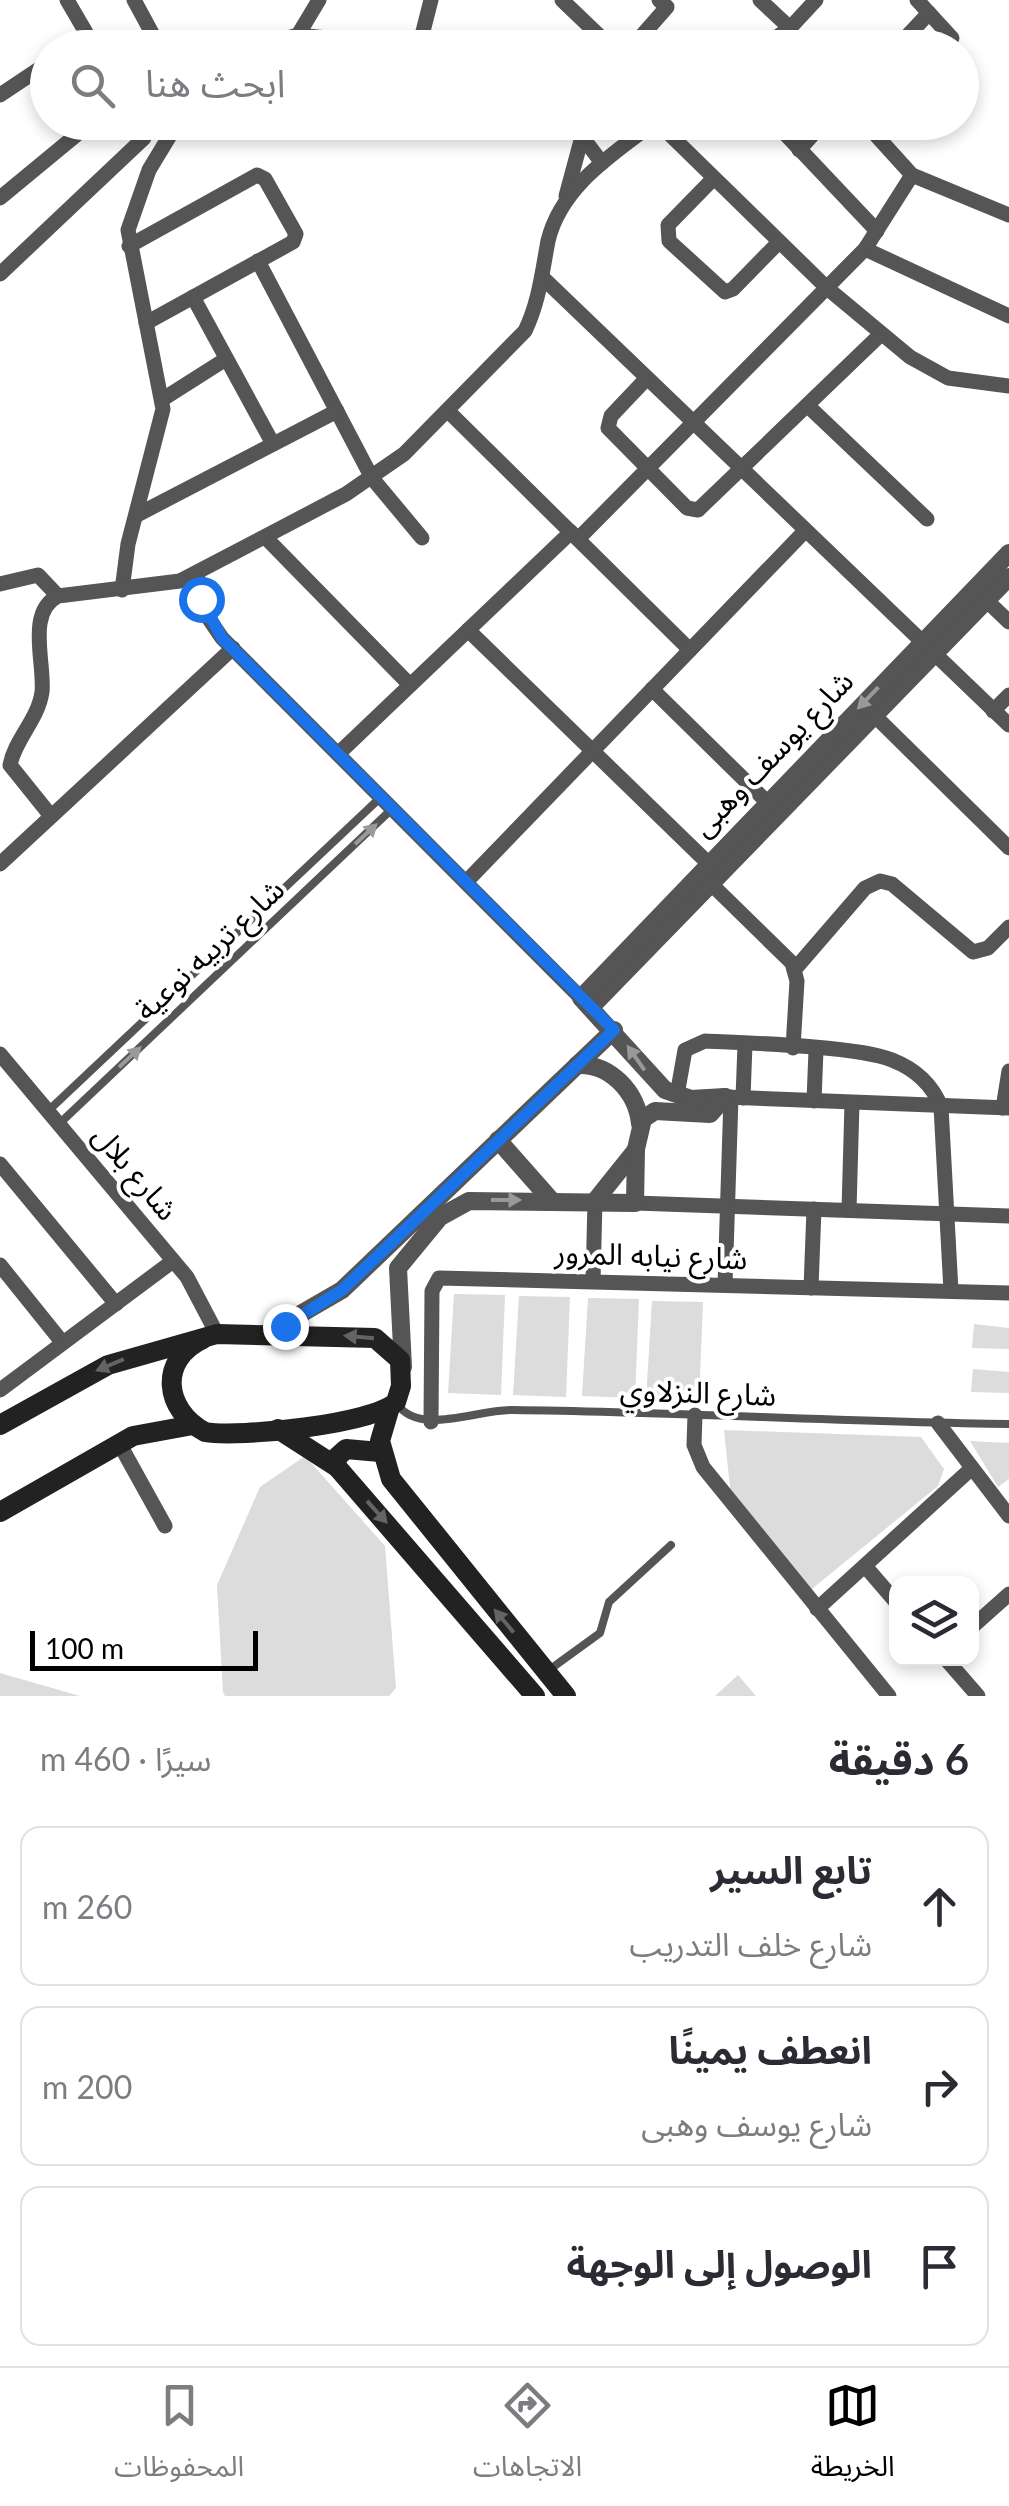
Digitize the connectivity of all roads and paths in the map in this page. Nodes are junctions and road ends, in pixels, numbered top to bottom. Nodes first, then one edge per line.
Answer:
1 (67, 0) edge
2 (134, 0) edge
3 (319, 0) edge
4 (432, 0) edge
5 (562, 0) edge
6 (659, 0) edge
7 (760, 0) edge
8 (816, 0) edge
9 (923, 6) edge
10 (790, 28) junction
11 (84, 30) edge
12 (150, 30) edge
13 (301, 30) edge
14 (425, 30) edge
15 (593, 30) edge
16 (646, 30) edge
17 (787, 30) edge
18 (908, 30) edge
19 (945, 30) edge
20 (30, 75) edge
21 (0, 95) edge
22 (70, 140) edge
23 (142, 140) edge
24 (145, 140) edge
25 (166, 140) edge
26 (577, 140) edge
27 (587, 140) edge
28 (632, 140) edge
29 (674, 140) edge
30 (790, 140) edge
31 (808, 140) edge
32 (881, 140) edge
33 (799, 150) junction
34 (154, 158) junction
35 (602, 163) junction
36 (912, 174) junction
37 (713, 178) junction
38 (0, 198) edge
39 (564, 207) junction
40 (1009, 215) edge
41 (877, 231) junction
42 (779, 242) junction
43 (129, 246) junction
44 (866, 249) junction
45 (258, 261) junction
46 (0, 274) edge
47 (542, 277) junction
48 (827, 288) junction
49 (193, 297) junction
50 (1009, 316) edge
51 (146, 323) junction
52 (880, 335) junction
53 (226, 359) junction
54 (647, 378) junction
55 (1009, 386) edge
56 (163, 399) junction
57 (808, 406) junction
58 (337, 411) junction
59 (448, 411) junction
60 (694, 423) junction
61 (273, 444) junction
62 (648, 469) junction
63 (741, 469) junction
64 (372, 478) junction
65 (137, 515) junction
66 (927, 519) dead end
67 (804, 532) junction
68 (574, 535) junction
69 (422, 538) dead end
70 (266, 539) junction
71 (1009, 553) edge
72 (197, 574) junction
73 (1009, 577) edge
74 (0, 584) edge
75 (122, 590) junction
76 (58, 596) junction
77 (986, 600) junction
78 (1009, 622) edge
79 (468, 630) junction
80 (233, 648) junction
81 (690, 650) junction
82 (926, 650) junction
83 (410, 685) junction
84 (652, 689) junction
85 (1009, 695) edge
86 (994, 711) junction
87 (875, 716) junction
88 (1009, 725) edge
89 (592, 751) junction
90 (338, 754) junction
91 (387, 802) junction
92 (768, 803) junction
93 (51, 816) junction
94 (1009, 848) edge
95 (0, 864) edge
96 (707, 873) junction
97 (466, 882) junction
98 (1009, 927) edge
99 (795, 969) junction
100 (586, 1002) junction
101 (614, 1030) junction
102 (745, 1044) junction
103 (793, 1048) junction
104 (816, 1050) junction
105 (0, 1054) edge
106 (577, 1065) junction
107 (1009, 1070) edge
108 (677, 1095) junction
109 (733, 1098) junction
110 (814, 1101) junction
111 (852, 1103) junction
112 (941, 1107) junction
113 (1006, 1108) edge
114 (53, 1118) junction
115 (640, 1124) junction
116 (498, 1140) junction
117 (636, 1149) junction
118 (0, 1164) edge
119 (551, 1200) junction
120 (595, 1201) junction
121 (636, 1203) junction
122 (728, 1206) junction
123 (814, 1209) junction
124 (849, 1210) junction
125 (946, 1214) junction
126 (1009, 1216) edge
127 (380, 1254) junction
128 (174, 1261) junction
129 (0, 1266) edge
130 (398, 1268) junction
131 (592, 1282) junction
132 (725, 1285) junction
133 (811, 1288) junction
134 (951, 1291) junction
135 (1009, 1293) edge
136 (116, 1304) junction
137 (265, 1335) junction
138 (210, 1337) junction
139 (62, 1342) junction
140 (0, 1364) edge
141 (403, 1368) junction
142 (6, 1385) edge
143 (393, 1404) junction
144 (695, 1415) junction
145 (431, 1422) junction
146 (938, 1423) junction
147 (193, 1424) junction
148 (1009, 1424) edge
149 (0, 1425) edge
150 (276, 1428) junction
151 (119, 1443) junction
152 (380, 1452) junction
153 (337, 1467) junction
154 (972, 1468) junction
155 (0, 1512) edge
156 (1009, 1516) edge
157 (165, 1526) dead end
158 (671, 1545) dead end
159 (865, 1566) junction
160 (889, 1594) edge
161 (1009, 1594) edge
162 (817, 1609) junction
163 (979, 1621) edge
164 (953, 1666) edge
165 (546, 1672) junction
166 (531, 1692) edge
167 (566, 1696) edge
168 (890, 1696) edge
169 (978, 1696) edge

1 - 11 street
2 - 12 street
3 - 13 street
4 - 14 street
5 - 15 street
6 - 16 street
7 - 10 street
8 - 10 street
9 - 18 street
9 - 19 street
10 - 17 street
20 - 21 street
22 - 38 street
23 - 46 street
24 - 34 street
25 - 34 street
26 - 39 street
27 - 35 street
28 - 35 street
29 - 37 street
30 - 33 street
31 - 33 street
32 - 36 street
33 - 41 street
34 - 43 street
35 - 39 street
36 - 40 street
36 - 41 street
37 - 42 street
37 - 42 street
39 - 47 street
41 - 44 street
42 - 48 street
43 - 45 street
43 - 51 street
44 - 48 street
44 - 50 street
45 - 49 street
45 - 58 street
47 - 54 street
47 - 59 street
48 - 52 street
48 - 60 street
49 - 51 street
49 - 53 street
51 - 56 street
52 - 55 street
52 - 57 street
53 - 56 street
53 - 61 street
54 - 60 street
54 - 62 street
56 - 65 street
57 - 63 street
57 - 66 street
58 - 61 street
58 - 64 street
59 - 64 street
59 - 68 street
60 - 62 street
60 - 63 street
61 - 65 street
62 - 63 street
62 - 68 street
63 - 67 street
64 - 69 street
64 - 70 street
65 - 75 street
67 - 81 street
67 - 82 street
68 - 79 street
68 - 81 street
70 - 72 street
70 - 83 street
71 - 82 street, شارع يوسف وهبى
72 - 75 street
72 - 80 street
73 - 77 street, شارع يوسف وهبى
74 - 76 street
75 - 76 street
76 - 93 street
77 - 78 street
77 - 82 street, شارع يوسف وهبى
79 - 83 street
79 - 89 street
80 - 90 street
80 - 93 street
81 - 84 street
82 - 86 street
82 - 87 street, شارع يوسف وهبى
82 -> 92 street, شارع يوسف وهبى
83 - 90 street
84 - 89 street
84 - 92 street
85 - 86 street
86 - 88 street
87 - 94 street
87 - 96 street, شارع يوسف وهبى
89 - 96 street
89 - 97 street
90 - 91 street
91 - 97 street
91 - 114 lane, شارع تربيه نوعية
114 -> 91 lane, شارع تربيه نوعية
92 - 96 street, شارع يوسف وهبى
93 - 95 street
96 - 99 street
96 - 100 street, شارع يوسف وهبى
97 - 100 street
98 - 99 street
99 - 103 street
100 - 101 street
101 - 106 street
108 -> 101 street
102 - 103 street
102 - 108 street
102 - 109 street
103 - 104 street
104 - 110 street
104 - 112 street
105 - 114 street, شارع بلال
106 - 115 street
106 - 116 street
107 - 113 street
108 - 109 street
109 - 110 street
109 - 115 street
109 - 122 street
110 - 111 street
111 - 112 street
111 - 124 street
112 - 113 street
112 - 125 street
114 - 128 street, شارع بلال
115 - 117 street
116 - 119 street
116 - 127 street
117 - 120 street
117 - 121 street
118 - 136 street
119 - 120 street
130 -> 119 street
120 - 121 street
120 - 131 street
121 - 122 street
122 - 123 street
122 - 132 street
123 - 124 street
123 - 133 street
124 - 125 street
125 - 126 street
125 - 134 street
127 - 130 street
127 - 137 street
128 - 136 street
128 - 138 street, شارع بلال
129 - 139 street
130 - 141 street
131 - 132 street, شارع نيابه المرور
131 - 145 street, شارع نيابه المرور
132 - 133 street, شارع نيابه المرور
133 - 134 street, شارع نيابه المرور
134 - 135 street, شارع نيابه المرور
136 - 139 street
137 - 138 main road
141 -> 137 main road
138 - 147 main road
138 -> 149 main road
139 - 142 street
140 - 142 street
141 - 143 main road
143 - 145 lane
143 - 150 main road
143 - 152 main road
144 - 145 lane, شارع النزلاوي
144 - 146 lane, شارع النزلاوي
144 - 162 street
146 - 148 lane, شارع النزلاوي
146 - 154 street
147 - 150 main road
147 - 151 main road
150 - 153 main road
151 - 155 main road
151 - 157 street
152 - 153 main road
165 -> 152 main road
153 -> 166 main road
154 - 156 street
154 - 159 street
158 - 165 lane
159 - 160 street
159 - 162 street
161 - 163 street
162 - 168 street
164 - 169 street
165 - 166 main road
165 - 167 main road

